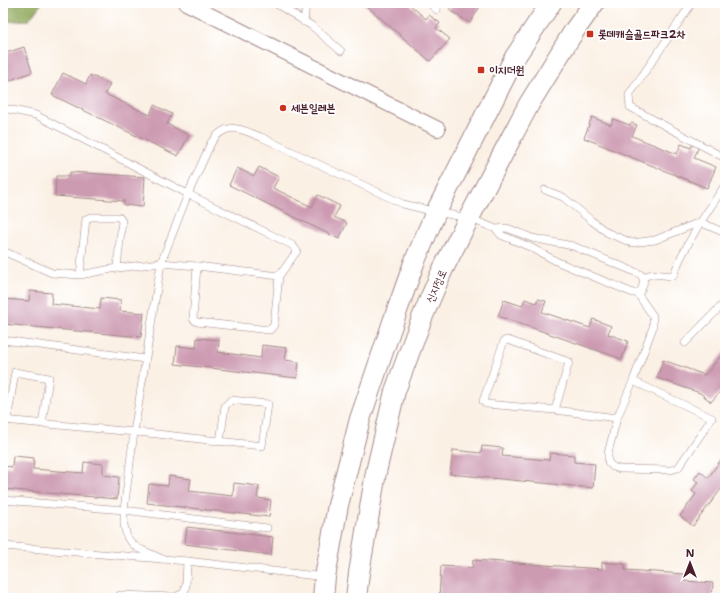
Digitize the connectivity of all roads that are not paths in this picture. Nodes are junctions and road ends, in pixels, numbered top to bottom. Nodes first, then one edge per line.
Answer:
1 (186, 3) edge
2 (275, 3) edge
3 (306, 3) edge
4 (430, 3) edge
5 (551, 3) edge
6 (594, 3) edge
7 (692, 3) edge
8 (722, 3) edge
9 (725, 5) edge
10 (437, 10) dead end
11 (304, 22) junction
12 (341, 51) dead end
13 (3, 109) edge
14 (438, 129) dead end
15 (725, 158) edge
16 (725, 185) edge
17 (545, 190) dead end
18 (188, 194) junction
19 (436, 212) junction
20 (469, 218) junction
21 (700, 222) junction
22 (496, 229) junction
23 (725, 233) edge
24 (3, 251) edge
25 (161, 263) junction
26 (197, 266) junction
27 (117, 268) junction
28 (80, 275) junction
29 (279, 276) junction
30 (643, 277) junction
31 (637, 294) junction
32 (725, 302) edge
33 (3, 340) edge
34 (685, 343) dead end
35 (145, 360) junction
36 (633, 381) junction
37 (555, 410) junction
38 (617, 418) junction
39 (5, 420) edge
40 (42, 424) junction
41 (134, 432) junction
42 (220, 442) junction
43 (3, 500) edge
44 (124, 510) junction
45 (267, 528) dead end
46 (3, 546) edge
47 (162, 559) junction
48 (187, 561) junction
49 (325, 576) junction
50 (120, 598) edge
51 (322, 598) edge
52 (356, 598) edge

1 - 14 street
2 - 11 lane
3 - 11 lane
4 - 10 lane
5 - 19 street
6 - 20 street, 신지정로
7 - 15 lane
8 - 9 lane
11 - 12 lane
13 - 18 lane
16 - 21 lane
17 - 21 lane
18 - 19 lane
18 - 25 lane
18 - 29 lane
19 - 20 lane
19 - 49 street
20 - 22 lane
20 - 52 street, 신지정로
21 - 23 lane
21 - 30 lane
22 - 30 lane
22 - 31 lane
24 - 28 lane
25 - 26 lane
25 - 27 lane
25 - 35 lane
26 - 29 lane
26 - 29 lane
27 - 28 lane
27 - 28 lane
30 - 31 lane
31 - 36 lane
32 - 34 lane
33 - 35 lane
35 - 41 lane
36 - 38 lane
36 - 38 lane
37 - 37 lane
37 - 38 lane
39 - 40 lane
39 - 40 lane
40 - 41 lane
41 - 42 lane
41 - 44 lane
42 - 42 lane
43 - 44 lane
44 - 45 lane
44 - 47 lane
46 - 47 lane
47 - 48 lane
48 - 49 lane
48 - 50 lane
49 - 51 street

